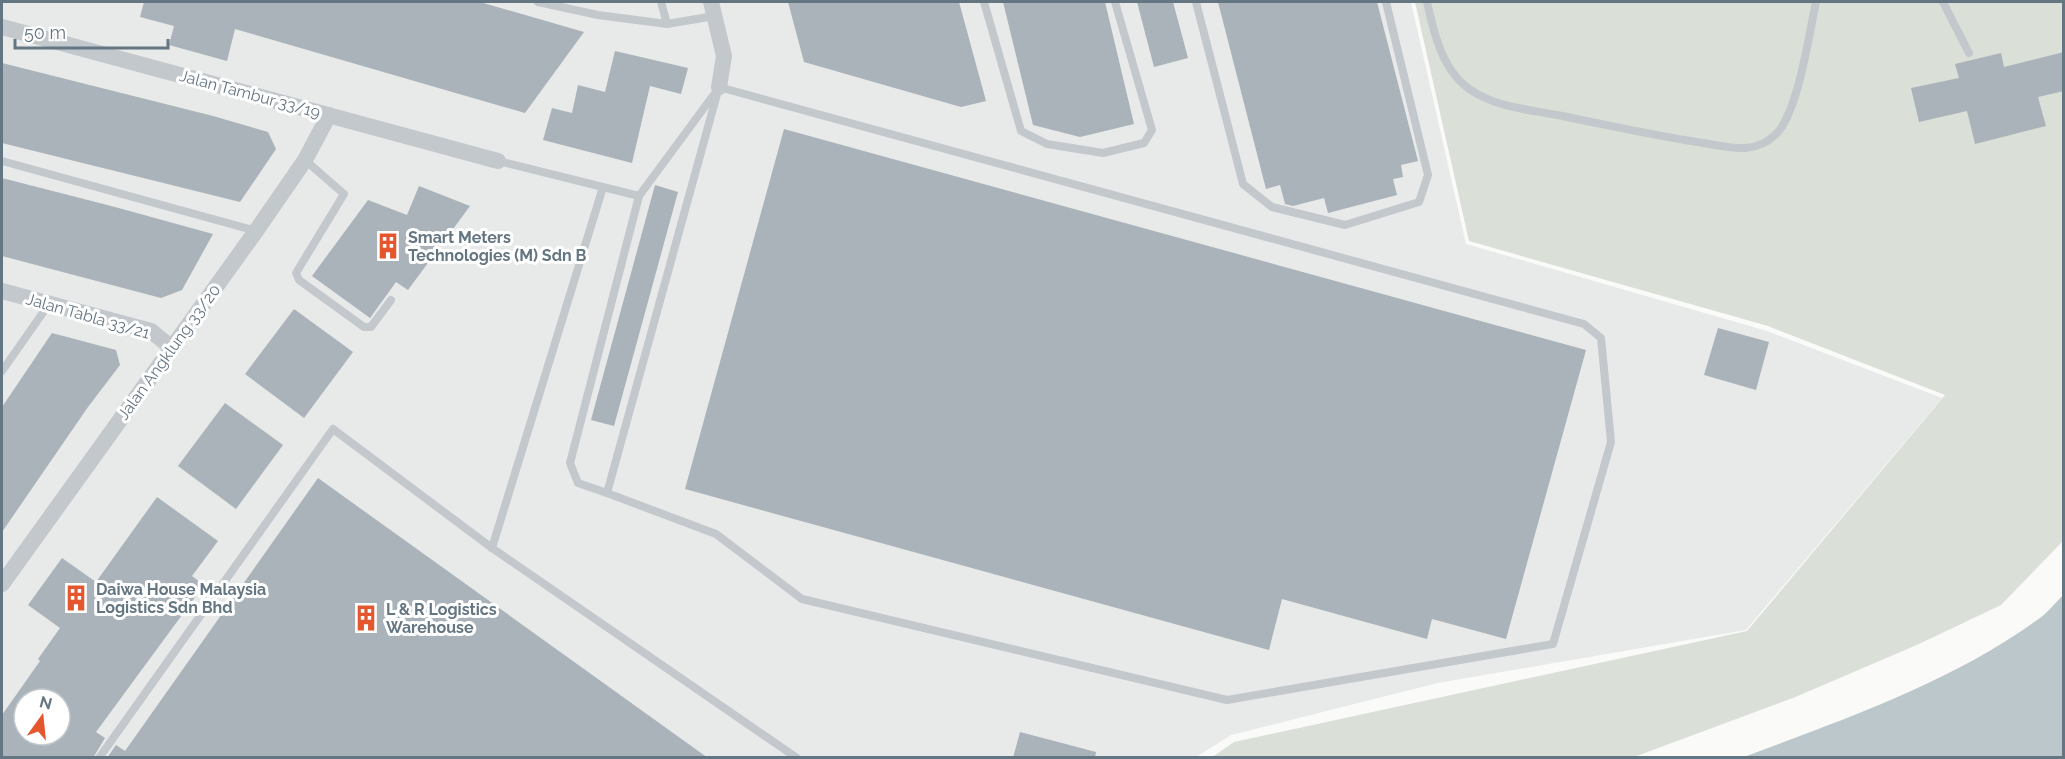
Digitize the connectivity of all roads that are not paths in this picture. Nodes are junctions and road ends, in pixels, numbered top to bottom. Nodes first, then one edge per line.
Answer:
1 (538, 2) edge
2 (661, 2) edge
3 (984, 2) edge
4 (1115, 2) edge
5 (1196, 2) edge
6 (1386, 2) edge
7 (1427, 2) edge
8 (1816, 2) edge
9 (1943, 2) edge
10 (713, 9) edge
11 (667, 24) junction
12 (2, 27) edge
13 (1969, 53) dead end
14 (719, 87) junction
15 (329, 115) junction
16 (305, 160) junction
17 (2, 161) edge
18 (498, 161) joint
19 (603, 187) junction
20 (639, 196) junction
21 (256, 231) junction
22 (2, 291) edge
23 (391, 300) dead end
24 (50, 303) junction
25 (172, 348) junction
26 (2, 371) edge
27 (607, 493) junction
28 (492, 548) junction
29 (2, 584) edge
30 (99, 758) edge
31 (797, 758) edge

1 - 11 lane
2 - 11 lane
3 - 4 lane
5 - 6 lane
7 - 8 lane
9 - 13 lane
10 - 11 lane
10 - 14 street
12 - 15 street, Jalan Tambur 33/19
14 - 20 lane
14 - 27 lane
14 - 27 lane
15 - 16 street, Jalan Angklung 33/20
15 - 18 street, Jalan Tambur 33/19
16 - 21 street, Jalan Angklung 33/20
16 - 23 lane
17 - 21 lane
18 - 19 lane
19 - 20 lane
19 - 28 lane
20 - 27 lane
21 - 25 street, Jalan Angklung 33/20
22 - 24 street, Jalan Tabla 33/21
24 - 25 street, Jalan Tabla 33/21
24 - 26 lane
25 - 29 street, Jalan Angklung 33/20
28 - 30 lane
28 - 31 lane

